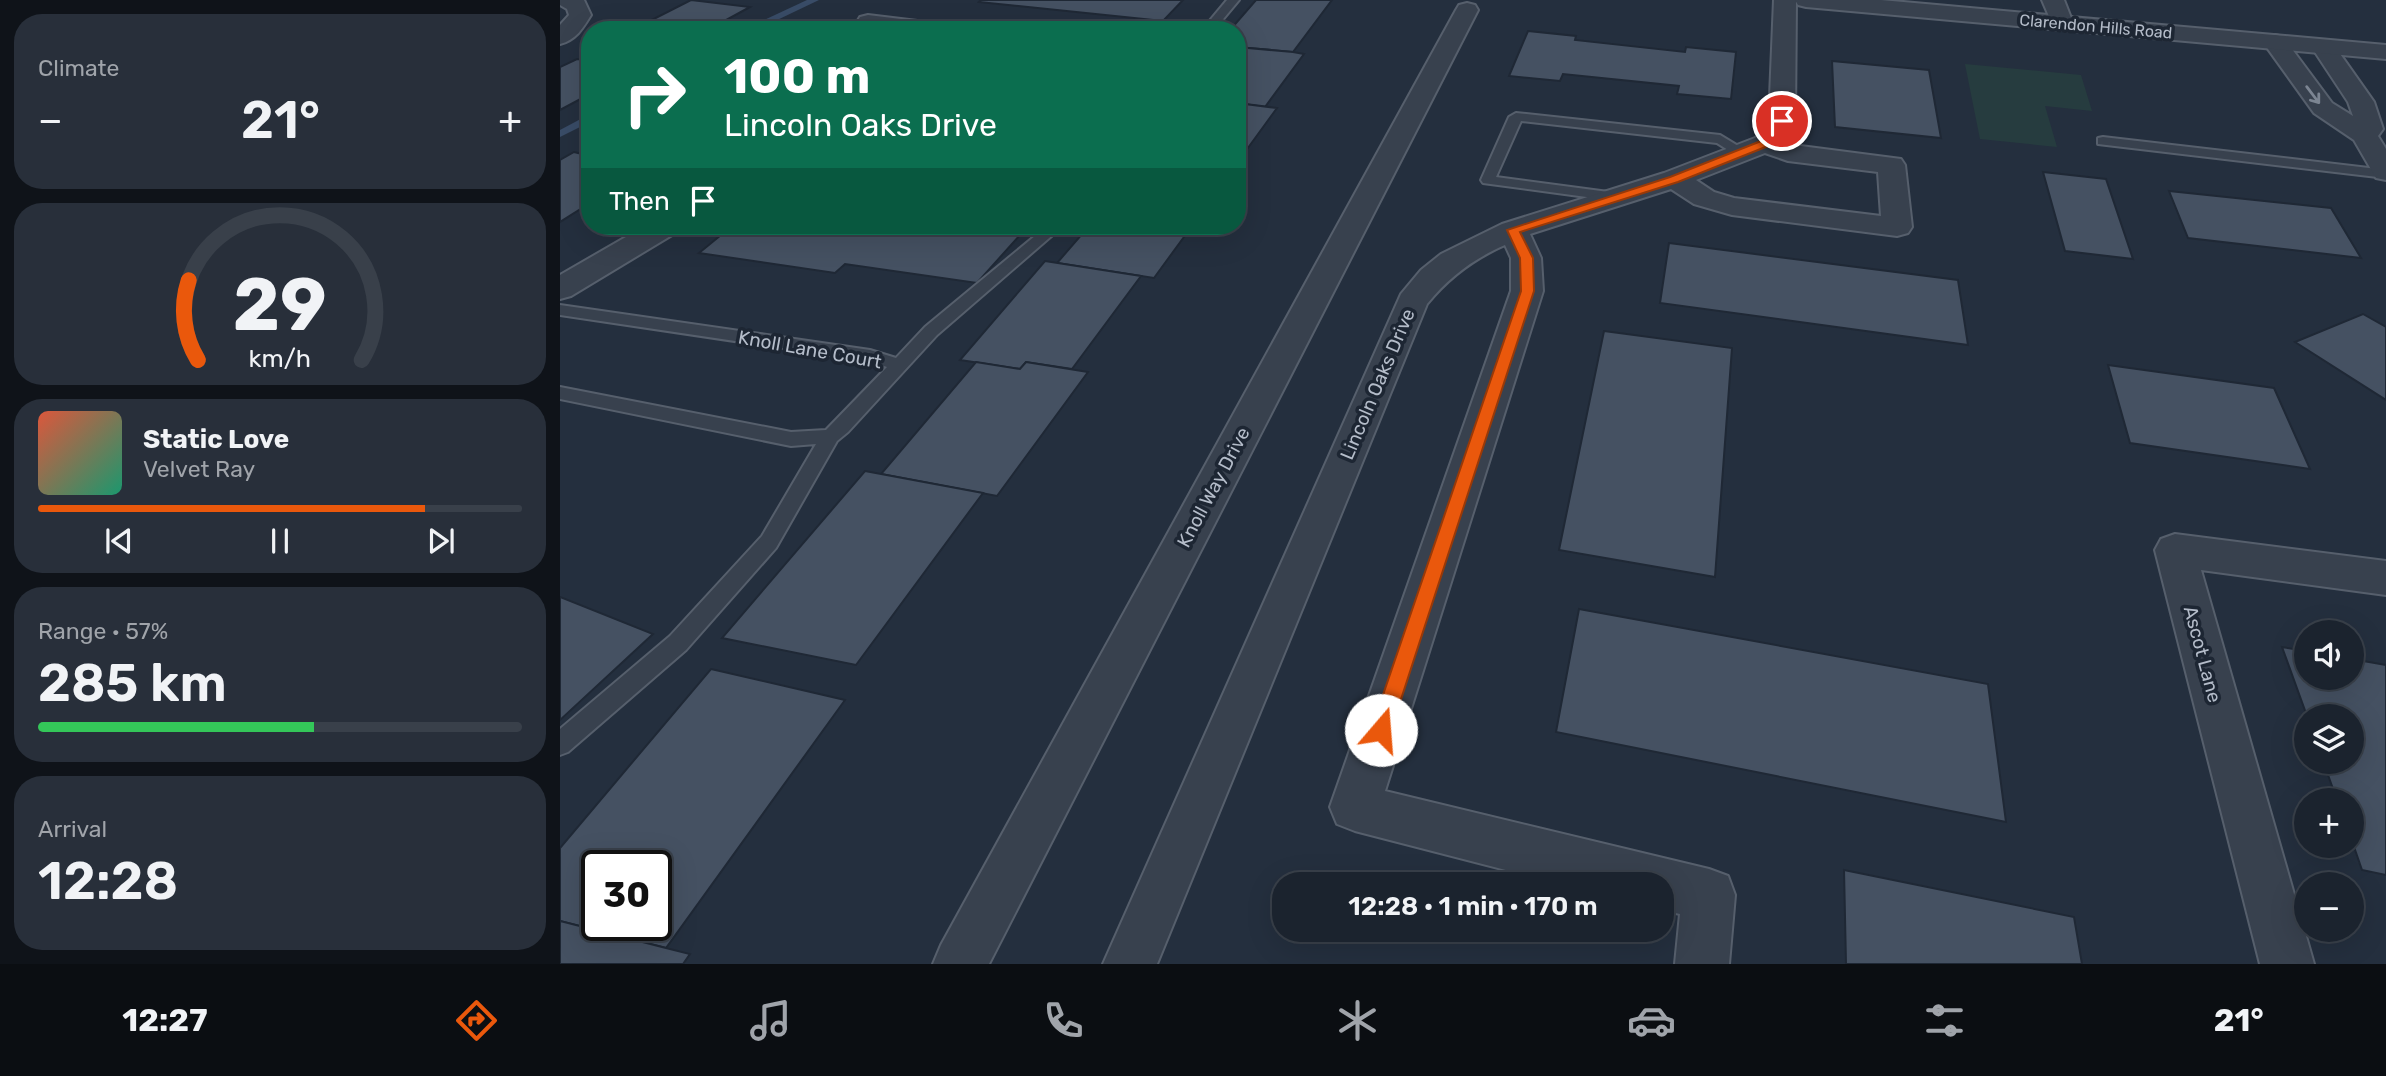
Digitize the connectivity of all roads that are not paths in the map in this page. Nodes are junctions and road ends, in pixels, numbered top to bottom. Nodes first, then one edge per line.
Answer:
1 (567, 0) edge
2 (1233, 0) edge
3 (1785, 0) edge
4 (1806, 0) edge
5 (2053, 0) edge
6 (900, 1) edge
7 (1467, 10) dead end
8 (871, 21) edge
9 (1216, 21) edge
10 (2062, 23) junction
11 (560, 37) edge
12 (2275, 42) junction
13 (2323, 46) junction
14 (2386, 51) edge
15 (2364, 135) junction
16 (2103, 141) dead end
17 (1753, 148) junction
18 (2386, 173) edge
19 (1674, 179) junction
20 (1616, 197) junction
21 (1513, 230) junction
22 (651, 235) edge
23 (1045, 235) edge
24 (560, 289) edge
25 (560, 310) edge
26 (899, 365) junction
27 (560, 393) edge
28 (830, 436) junction
29 (2386, 578) edge
30 (560, 744) edge
31 (1614, 872) edge
32 (1674, 887) edge
33 (960, 964) edge
34 (1130, 964) edge
35 (1702, 964) edge
36 (2287, 964) edge

1 - 11 street
2 - 9 lane
3 - 17 street
4 - 10 street, Clarendon Hills Road
5 - 10 street
6 - 8 street
7 - 33 street, Knoll Way Drive
10 - 12 street, Clarendon Hills Road
12 - 13 street, Clarendon Hills Road
12 -> 15 street
13 - 14 street, Clarendon Hills Road
13 - 15 street
15 - 18 street
16 - 18 lane
17 - 19 street, Lincoln Oaks Drive
17 - 19 street
17 - 20 lane
19 - 20 street, Lincoln Oaks Drive
20 - 21 street, Lincoln Oaks Drive
21 - 31 street
21 - 34 street, Lincoln Oaks Drive
22 - 24 street
23 - 26 lane
25 - 26 lane, Knoll Lane Court
26 - 28 lane, Knoll Lane Court
27 - 28 lane
28 - 30 lane, Knoll Lane Court
29 - 36 street, Ascot Lane
32 - 35 street

